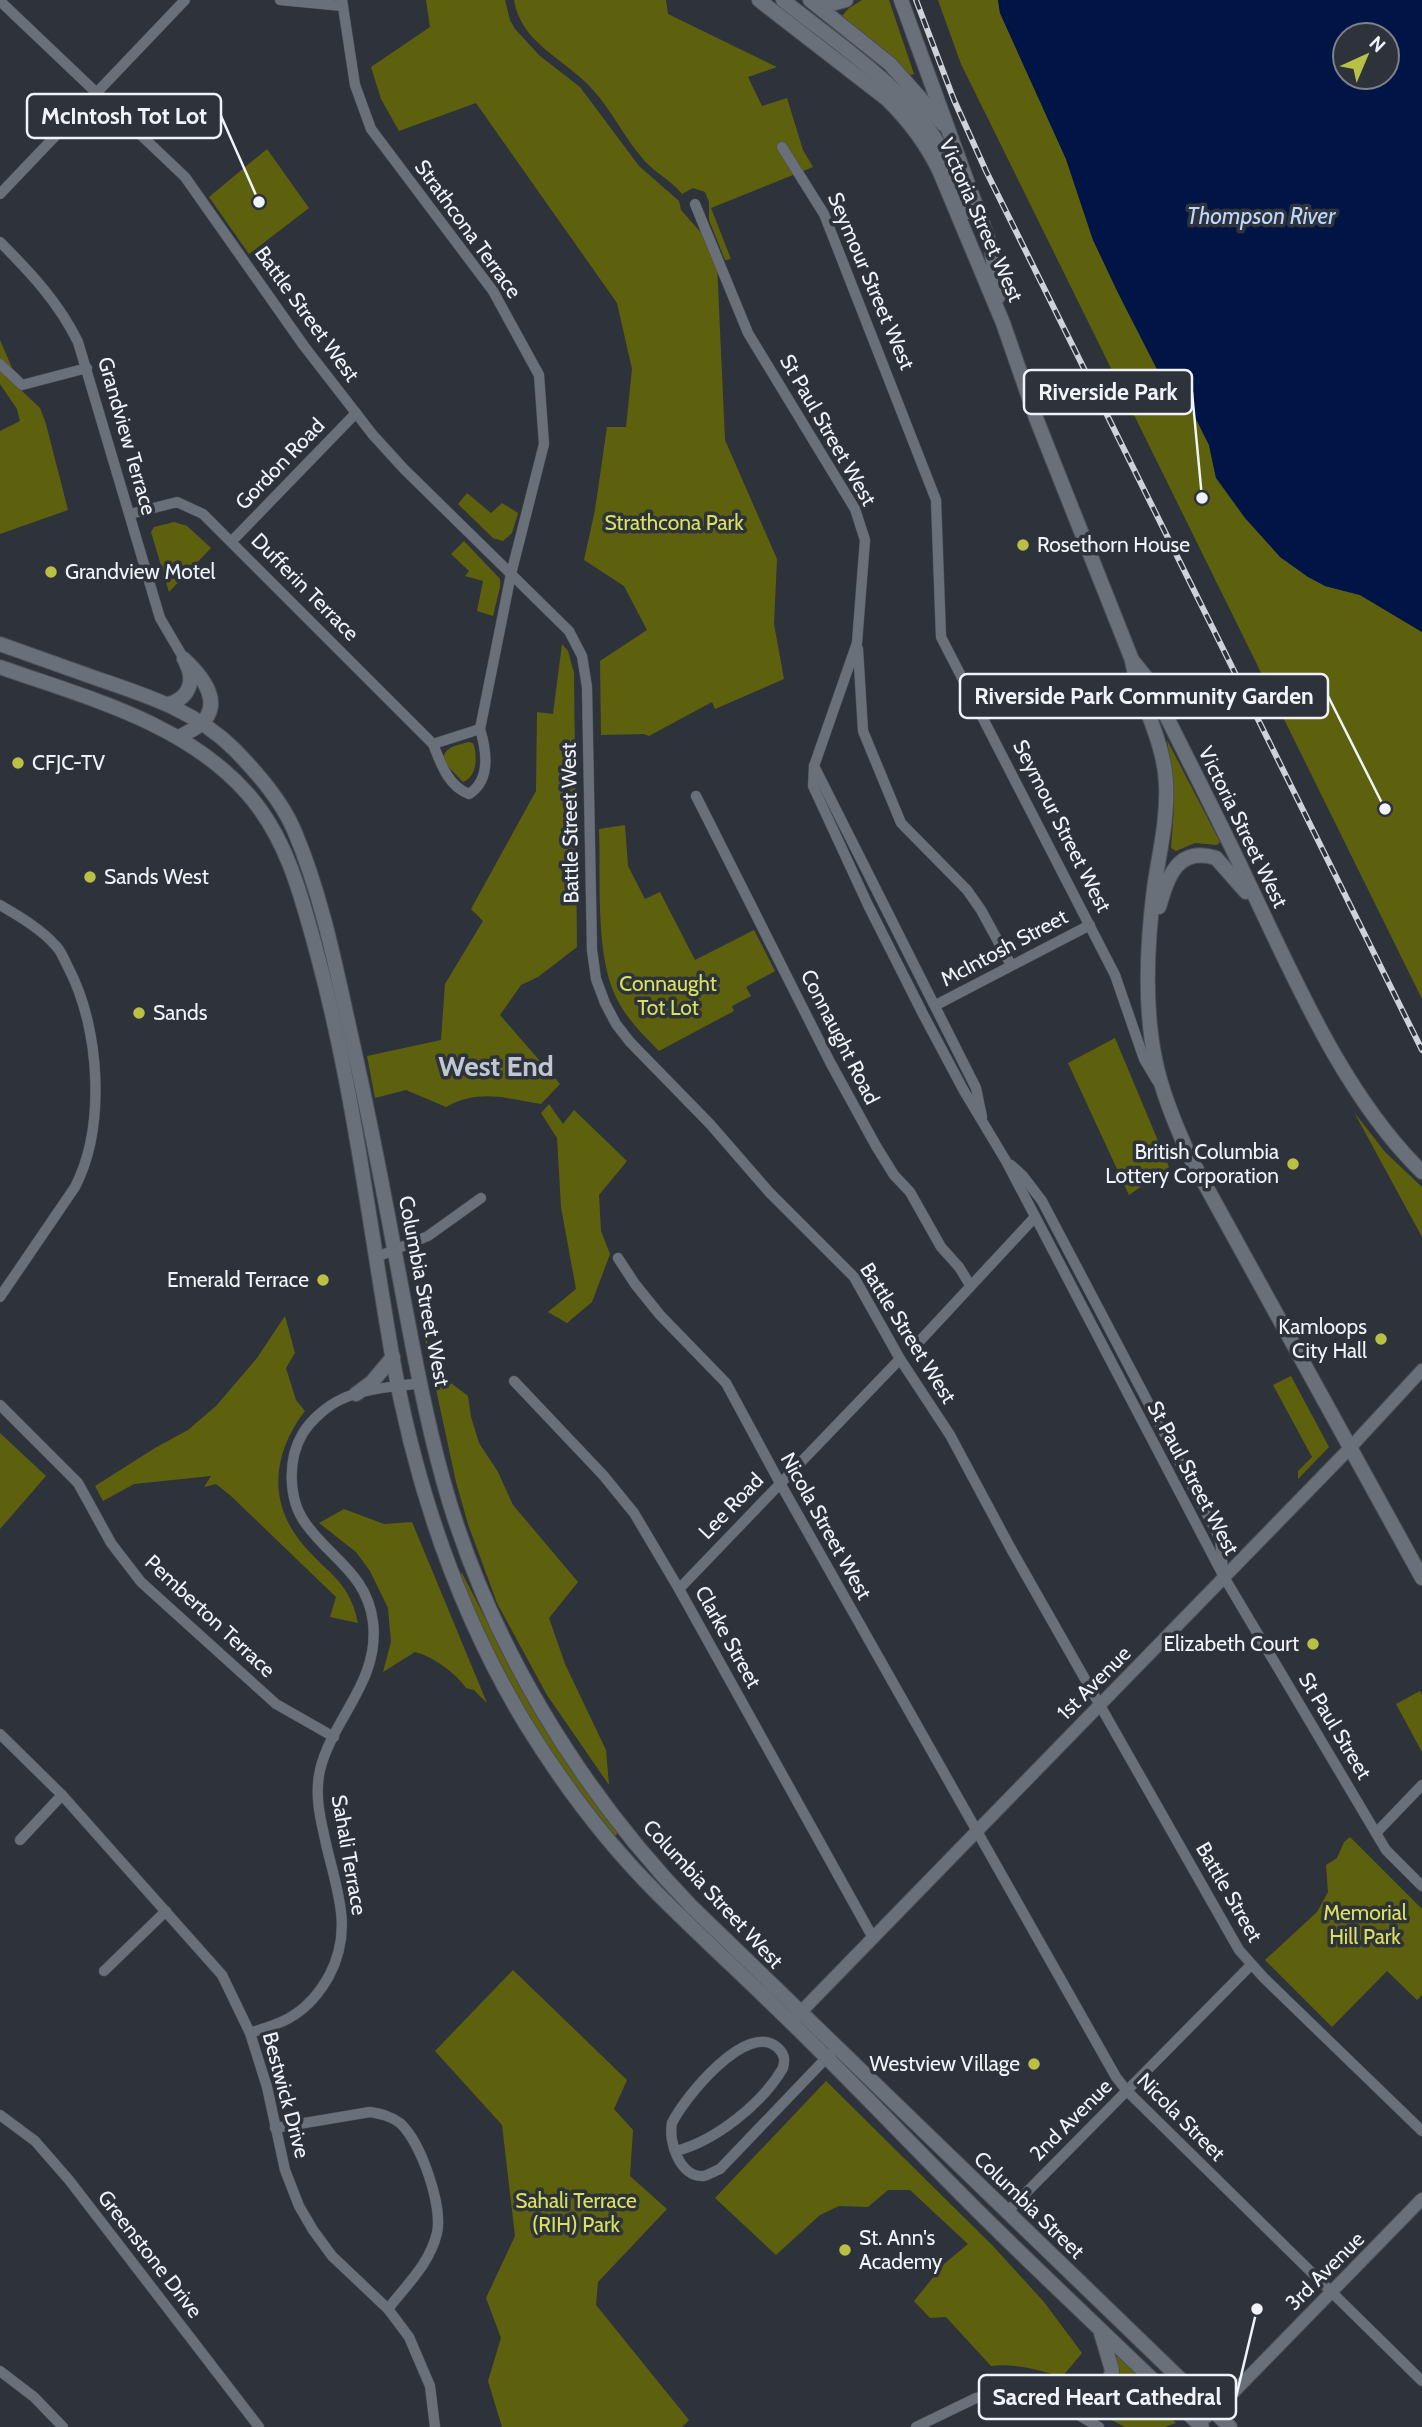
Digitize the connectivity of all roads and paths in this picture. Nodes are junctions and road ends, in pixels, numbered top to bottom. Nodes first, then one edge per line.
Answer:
1 (185, 0) edge
2 (280, 0) edge
3 (759, 0) edge
4 (783, 0) edge
5 (810, 0) edge
6 (822, 0) edge
7 (846, 0) edge
8 (901, 0) edge
9 (0, 1) edge
10 (342, 3) edge
11 (97, 93) junction
12 (948, 130) junction
13 (782, 147) dead end
14 (0, 194) edge
15 (695, 204) dead end
16 (0, 242) edge
17 (999, 302) junction
18 (1003, 323) junction
19 (0, 364) edge
20 (87, 368) junction
21 (356, 413) junction
22 (130, 514) junction
23 (232, 541) junction
24 (511, 574) junction
25 (857, 643) junction
26 (0, 644) edge
27 (184, 659) junction
28 (1132, 660) junction
29 (0, 667) edge
30 (168, 704) junction
31 (203, 722) junction
32 (480, 729) junction
33 (179, 737) junction
34 (433, 744) junction
35 (814, 766) junction
36 (469, 794) joint
37 (696, 796) dead end
38 (0, 905) edge
39 (1090, 925) junction
40 (1272, 934) junction
41 (1151, 935) junction
42 (1011, 965) junction
43 (936, 1005) junction
44 (1164, 1093) junction
45 (984, 1125) junction
46 (1006, 1161) junction
47 (1422, 1172) edge
48 (481, 1198) dead end
49 (1035, 1217) junction
50 (394, 1250) junction
51 (377, 1257) junction
52 (618, 1258) dead end
53 (970, 1285) junction
54 (0, 1297) edge
55 (916, 1345) dead end
56 (393, 1357) junction
57 (900, 1359) junction
58 (1422, 1370) edge
59 (514, 1381) dead end
60 (420, 1383) junction
61 (399, 1386) junction
62 (356, 1394) junction
63 (0, 1405) edge
64 (1349, 1449) junction
65 (780, 1483) junction
66 (1224, 1577) junction
67 (1422, 1578) edge
68 (679, 1589) junction
69 (1099, 1704) junction
70 (0, 1734) edge
71 (334, 1737) junction
72 (1422, 1786) edge
73 (62, 1795) junction
74 (977, 1831) junction
75 (1376, 1833) junction
76 (20, 1840) dead end
77 (1422, 1886) edge
78 (166, 1911) junction
79 (872, 1936) junction
80 (1251, 1965) junction
81 (104, 1971) dead end
82 (795, 2017) junction
83 (250, 2033) junction
84 (831, 2053) junction
85 (1127, 2091) junction
86 (0, 2115) edge
87 (275, 2128) junction
88 (1422, 2131) edge
89 (676, 2151) junction
90 (1422, 2199) edge
91 (1006, 2213) junction
92 (1330, 2292) junction
93 (388, 2309) junction
94 (1099, 2328) junction
95 (0, 2371) edge
96 (1422, 2381) edge
97 (1061, 2405) junction
98 (1214, 2411) junction
99 (1198, 2426) edge
100 (62, 2427) edge
101 (259, 2427) edge
102 (435, 2427) edge
103 (916, 2427) edge
104 (1099, 2427) edge
105 (1230, 2427) edge

1 - 11 street
2 - 10 street
3 - 18 main road, Victoria Street West
4 - 17 main road
5 - 12 main road
6 - 7 main road
8 - 12 main road, Victoria Street West
9 - 11 street, Battle Street West
10 - 24 street, Strathcona Terrace
11 - 14 street
11 - 21 street, Battle Street West
12 - 17 main road, Victoria Street West
13 - 39 street, Seymour Street West
15 - 25 street, St Paul Street West
16 - 20 street, Grandview Terrace
17 - 18 main road, Victoria Street West
18 - 28 main road, Victoria Street West
19 - 20 street
20 - 22 street, Grandview Terrace
21 - 23 street, Gordon Road
21 - 24 street, Battle Street West
22 - 23 street, Dufferin Terrace
22 - 27 street, Grandview Terrace
23 - 34 street, Dufferin Terrace
24 - 32 street, Strathcona Terrace
24 - 57 street, Battle Street West
25 - 35 street, St Paul Street West
25 - 42 street
26 - 30 main road, Columbia Street West
27 - 30 main road
27 - 31 main road
28 - 40 main road, Victoria Street West
28 - 41 main road, Seymour Street West
29 - 33 main road, Columbia Street West
30 - 31 main road, Columbia Street West
31 - 33 main road
31 - 50 main road, Columbia Street West
32 - 34 street
32 - 36 street, Strathcona Terrace
33 - 51 main road, Columbia Street West
34 - 36 street, Dufferin Terrace
35 - 43 street, St Paul Street West
35 - 45 street, St Paul Street West
37 - 53 street, Connaught Road
38 - 54 street
39 - 42 street, McIntosh Street
39 - 44 street, Seymour Street West
40 - 41 main road
40 - 47 main road, Victoria Street West
41 - 44 main road, Seymour Street West
42 - 43 street, McIntosh Street
43 - 45 street, St Paul Street West
44 - 64 main road, Seymour Street West
45 - 46 street, St Paul Street West
46 - 49 street, St Paul Street West
46 - 66 street, St Paul Street West
48 - 50 street
49 - 53 street
49 - 66 street, St Paul Street West
50 - 51 street
50 - 60 main road, Columbia Street West
51 - 56 main road, Columbia Street West
52 - 65 street, Nicola Street West
53 - 55 street
56 - 61 main road, Columbia Street West
56 - 62 main road
57 - 65 street, Lee Road
57 - 69 street, Battle Street West
58 - 64 street, 1st Avenue
59 - 68 street, Clarke Street
60 - 61 street, Sahali Terrace
60 - 82 main road, Columbia Street West
61 - 62 street, Sahali Terrace
61 - 82 main road, Columbia Street West
62 - 71 street, Sahali Terrace
63 - 71 street, Pemberton Terrace
64 - 66 street, 1st Avenue
64 - 67 main road, Seymour Street West
65 - 68 street, Lee Road
65 - 74 street, Nicola Street West
66 - 69 street, 1st Avenue
66 - 75 street, St Paul Street
68 - 79 street, Clarke Street
69 - 74 street, 1st Avenue
69 - 80 street, Battle Street
70 - 73 street, Bestwick Drive
71 - 83 street, Sahali Terrace
72 - 75 street
73 - 76 street
73 - 78 street, Bestwick Drive
74 - 79 street, 1st Avenue
74 - 85 street, Nicola Street
75 - 77 street, St Paul Street
78 - 81 street
78 - 83 street, Bestwick Drive
79 - 82 street, 1st Avenue
80 - 85 street, 2nd Avenue
80 - 88 street, Battle Street
82 - 84 main road, Columbia Street
83 - 87 street, Bestwick Drive
84 - 89 street
84 - 91 main road, Columbia Street
84 - 94 main road, Columbia Street
85 - 91 street, 2nd Avenue
85 - 92 street, Nicola Street
86 - 101 street, Greenstone Drive
87 - 93 street, Bestwick Drive
87 - 93 street
89 - 89 street
90 - 92 street, 3rd Avenue
91 - 98 main road, Columbia Street
92 - 96 street, Nicola Street
92 - 98 street, 3rd Avenue
93 - 102 street, Bestwick Drive
94 - 97 main road
94 - 99 main road, Columbia Street
95 - 100 street
97 - 103 street
97 - 104 street
98 - 99 street, 3rd Avenue
98 - 105 main road, Columbia Street

